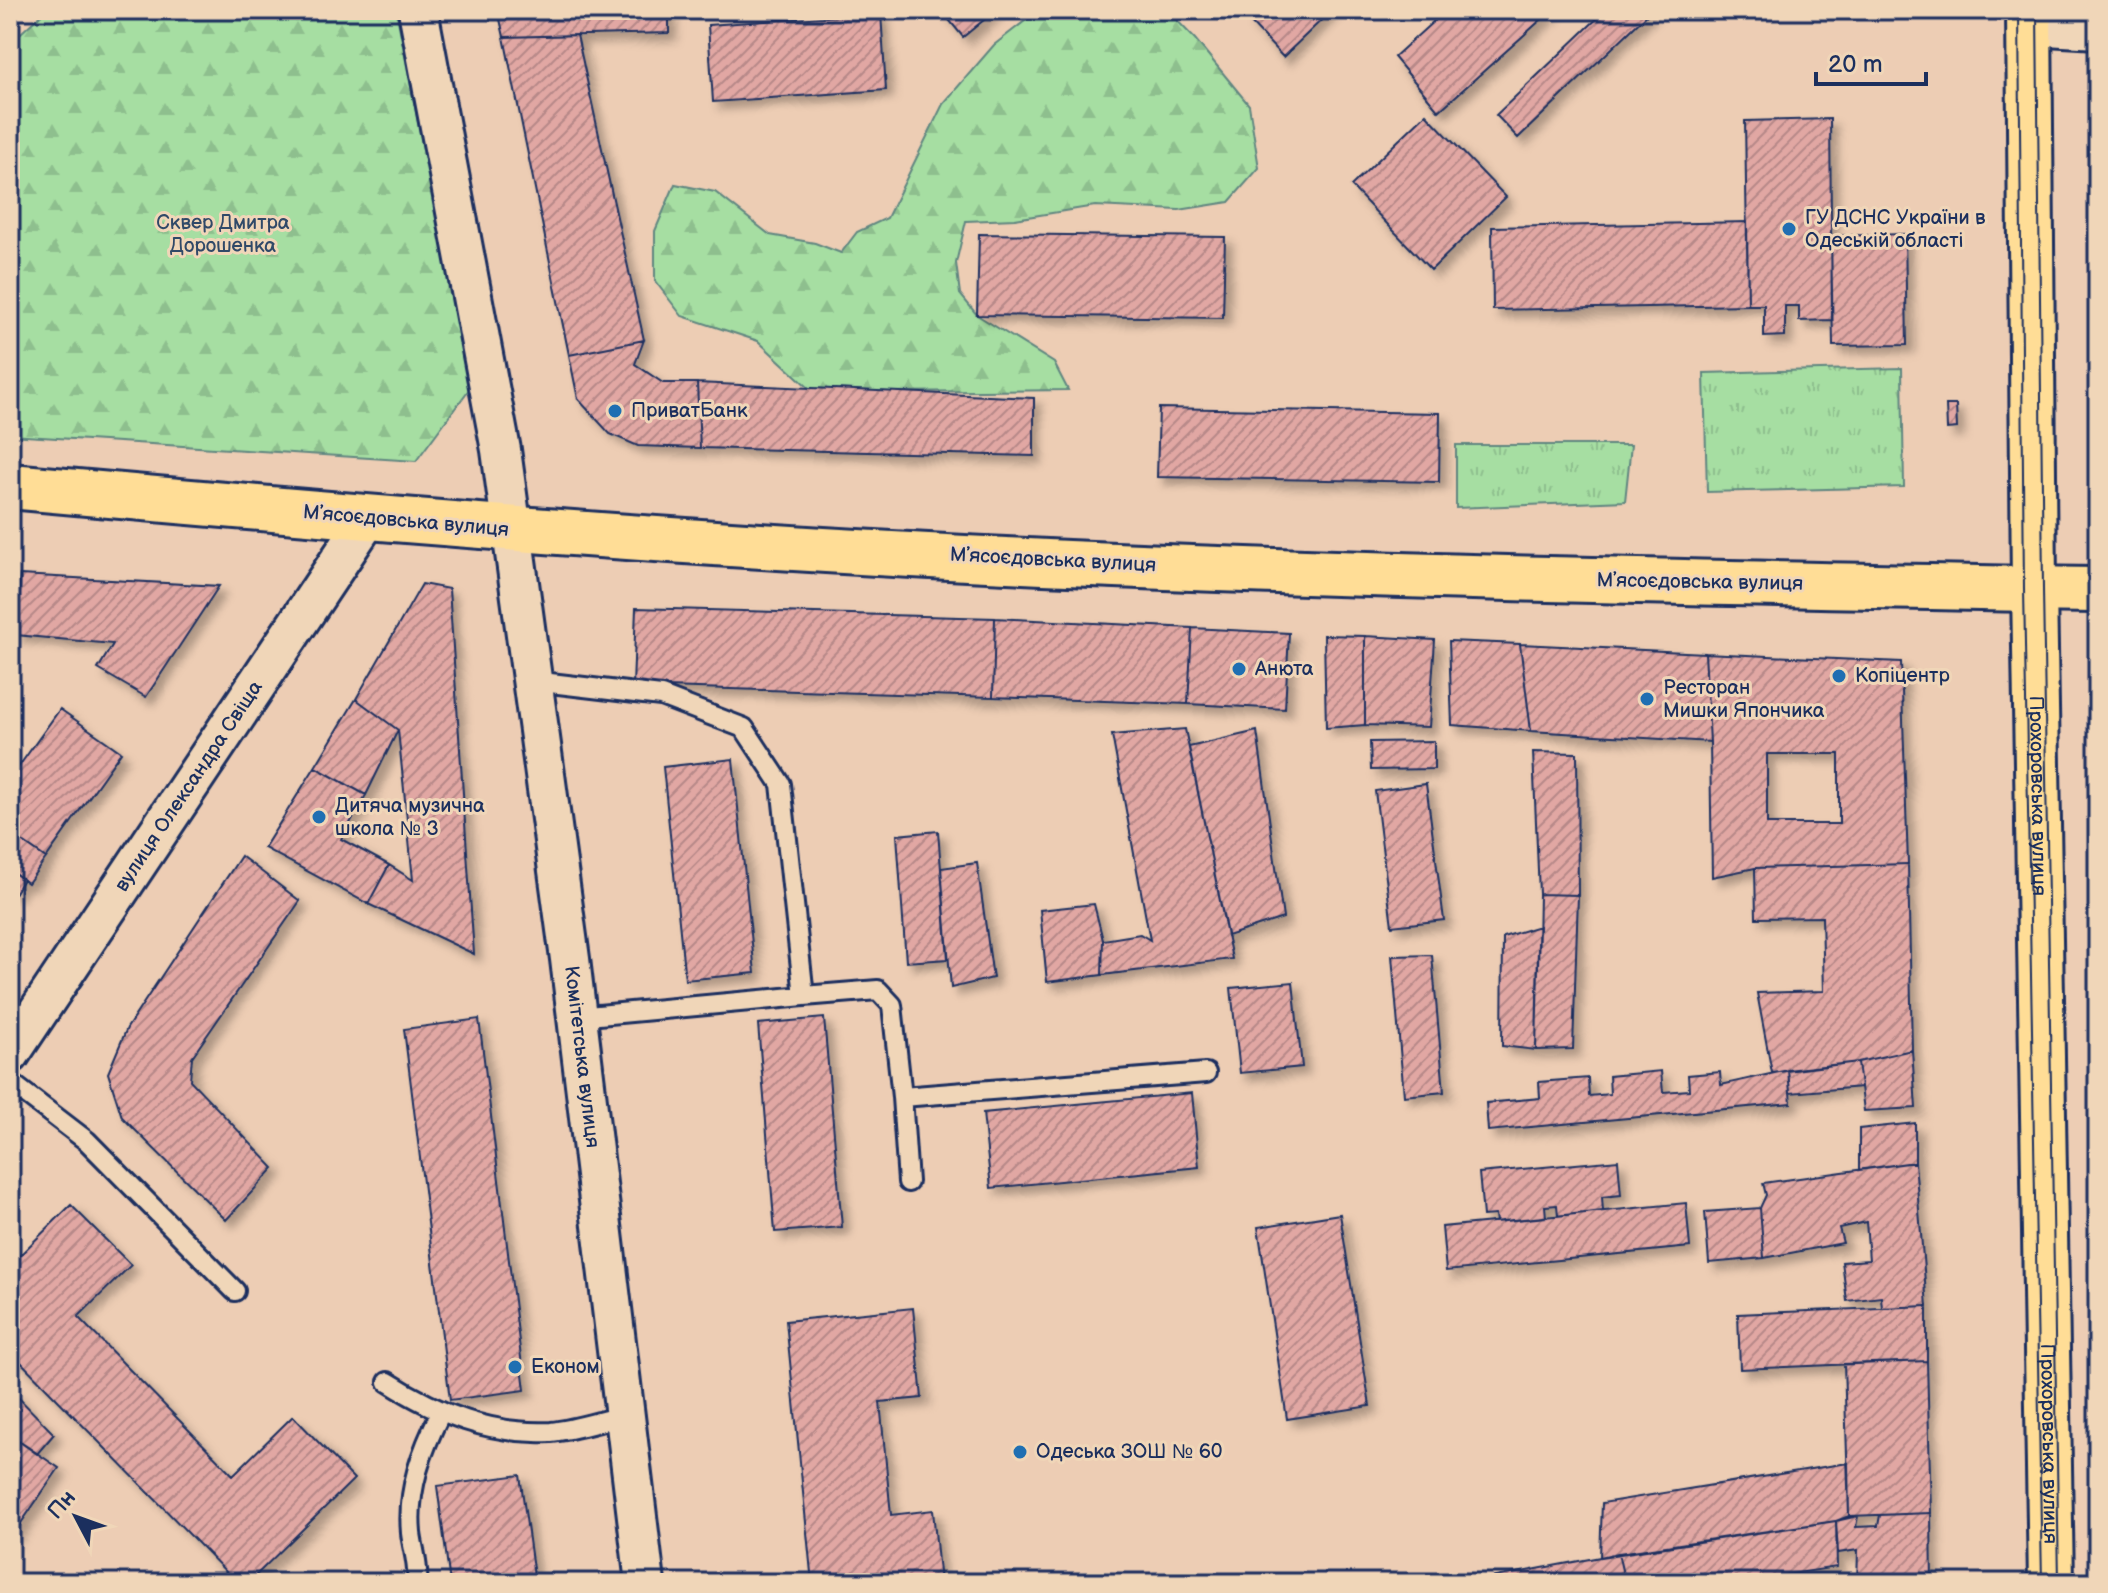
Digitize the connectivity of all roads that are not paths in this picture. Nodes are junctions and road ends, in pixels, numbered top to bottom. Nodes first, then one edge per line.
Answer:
1 (418, 10) edge
2 (2029, 18) edge
3 (2098, 29) edge
4 (10, 486) edge
5 (368, 518) junction
6 (512, 530) junction
7 (2034, 589) junction
8 (2098, 590) edge
9 (533, 681) junction
10 (804, 996) junction
11 (577, 1017) junction
12 (10, 1054) edge
13 (1206, 1073) dead end
14 (10, 1082) edge
15 (902, 1097) junction
16 (908, 1182) dead end
17 (235, 1291) dead end
18 (388, 1382) dead end
19 (441, 1412) junction
20 (623, 1416) junction
21 (417, 1583) edge
22 (645, 1583) edge
23 (2051, 1583) edge

1 - 6 street
2 - 3 street
2 - 7 main road, Прохоровська вулиця
4 - 5 main road, Мʼясоєдовська вулиця
5 - 6 main road, Мʼясоєдовська вулиця
5 - 12 street, вулиця Олександра Свіща
6 - 7 main road, Мʼясоєдовська вулиця
6 - 9 street, Комітетська вулиця
7 - 8 main road, Мʼясоєдовська вулиця
7 - 23 main road, Прохоровська вулиця
9 - 10 lane
9 - 11 street, Комітетська вулиця
10 - 11 lane
10 - 15 lane
11 - 20 street, Комітетська вулиця
13 - 15 lane
14 - 17 lane
15 - 16 lane
18 - 19 lane
19 - 20 lane
19 - 21 lane
20 - 22 street, Комітетська вулиця

